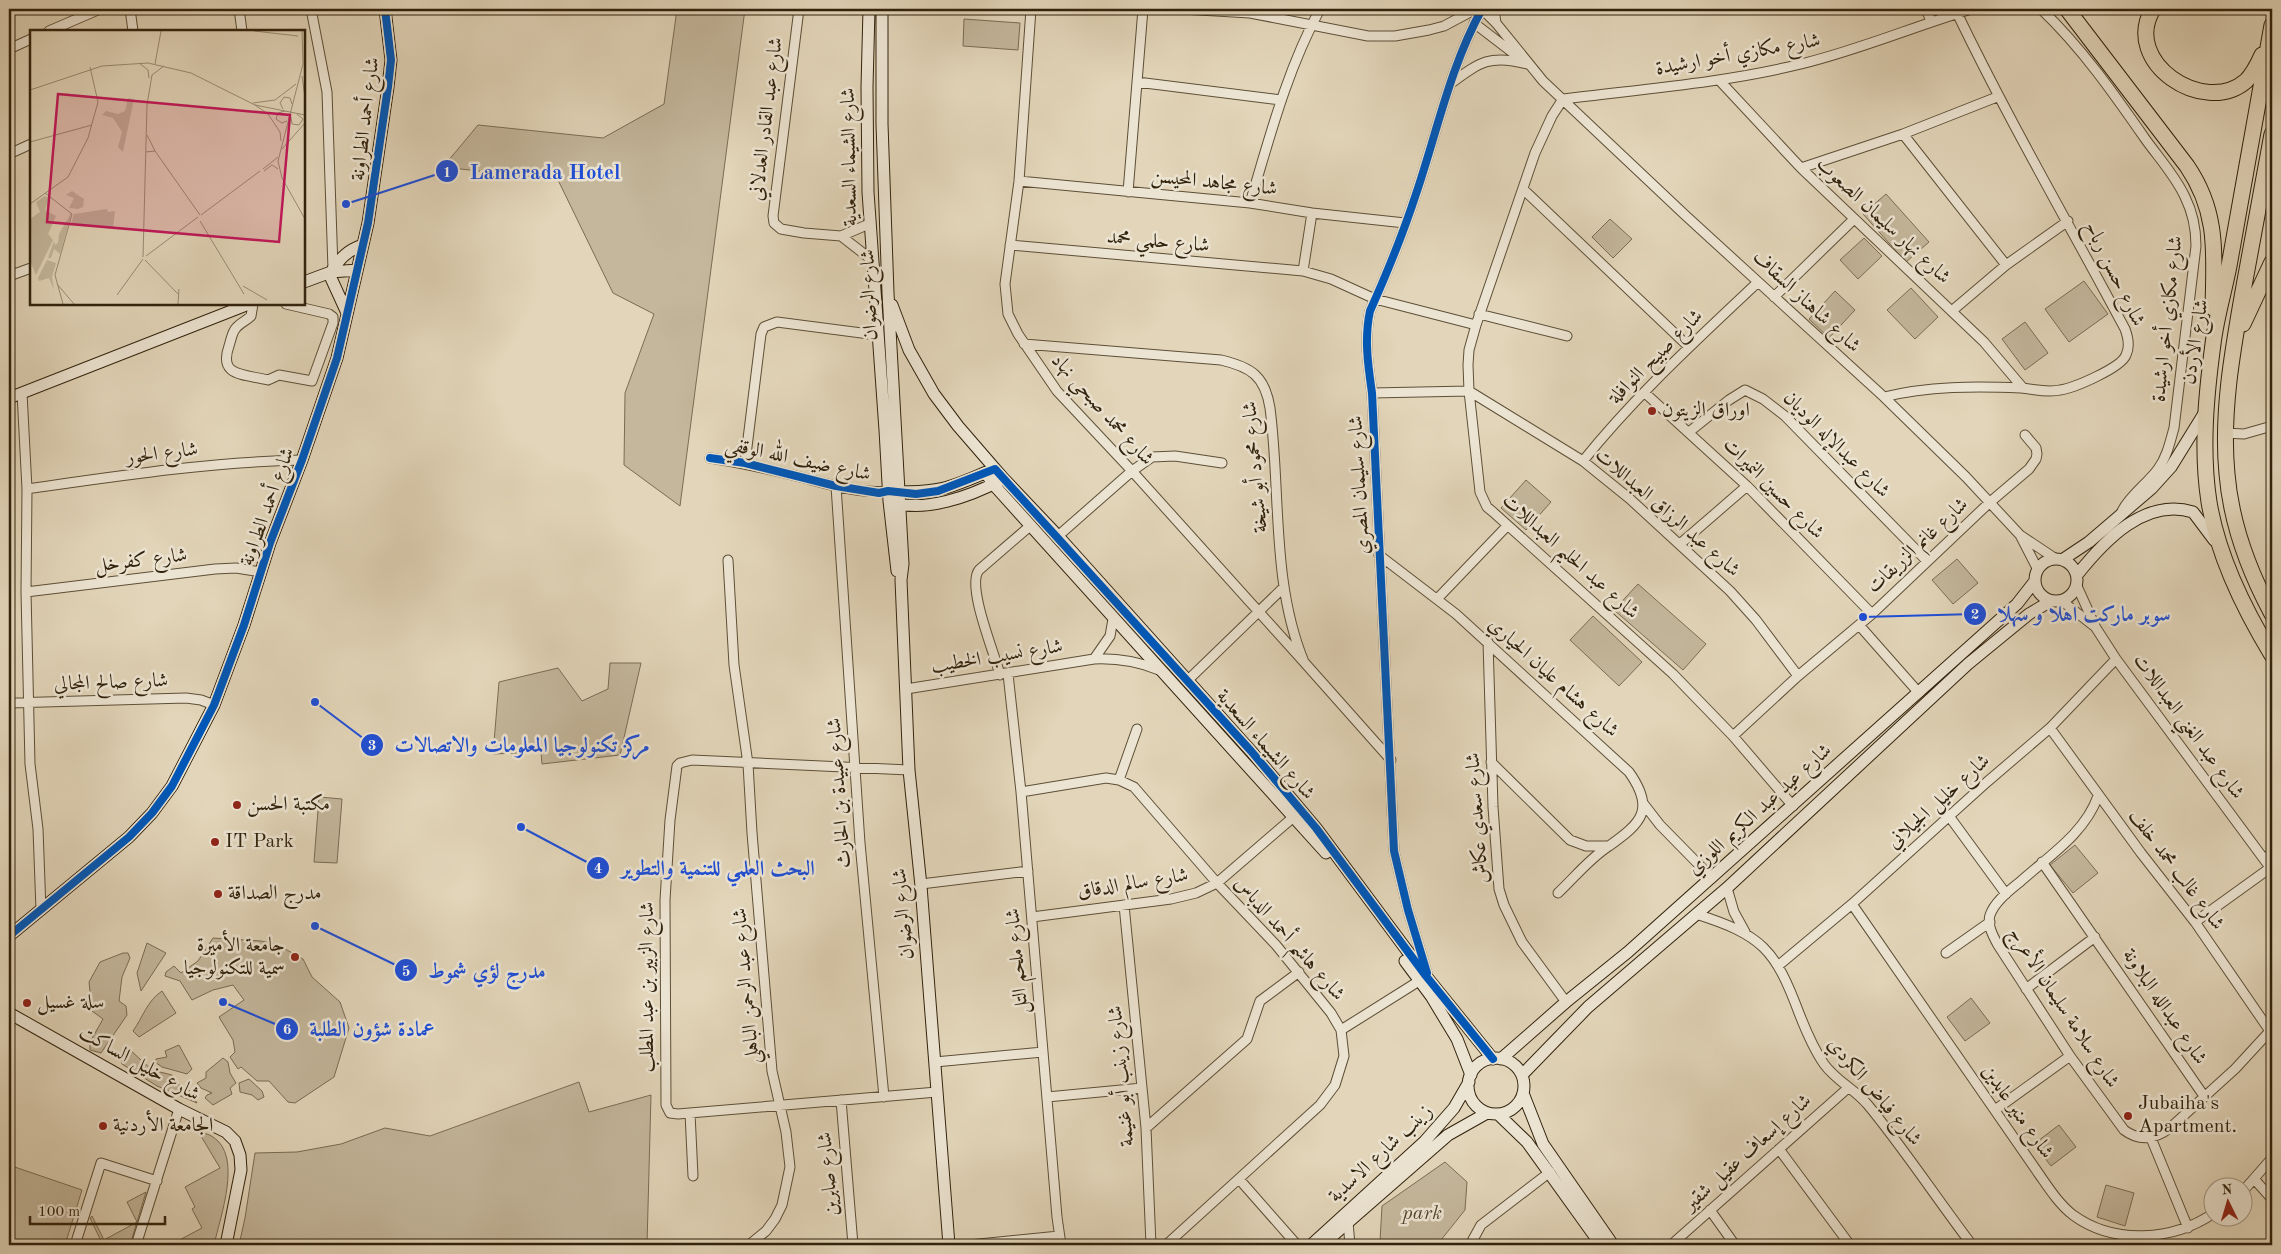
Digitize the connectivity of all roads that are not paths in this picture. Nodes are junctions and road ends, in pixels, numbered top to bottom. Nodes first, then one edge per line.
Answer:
1 (100, 9) edge
2 (130, 9) edge
3 (239, 9) edge
4 (311, 9) edge
5 (385, 9) edge
6 (798, 9) edge
7 (869, 9) edge
8 (882, 9) edge
9 (1032, 9) edge
10 (1143, 9) edge
11 (1182, 9) edge
12 (1320, 9) edge
13 (1482, 9) edge
14 (1494, 9) edge
15 (1505, 9) edge
16 (1926, 9) edge
17 (1972, 9) edge
18 (2041, 9) edge
19 (2066, 9) edge
20 (2153, 9) edge
21 (1234, 10) edge
22 (1260, 12) edge
23 (1957, 13) junction
24 (1931, 21) junction
25 (1474, 23) junction
26 (1496, 23) junction
27 (1312, 24) junction
28 (51, 30) edge
29 (133, 30) edge
30 (242, 30) edge
31 (2271, 30) edge
32 (30, 39) edge
33 (9, 49) edge
34 (1527, 64) junction
35 (1719, 80) junction
36 (1137, 82) junction
37 (1450, 84) junction
38 (867, 87) junction
39 (882, 87) junction
40 (1997, 97) junction
41 (1563, 99) junction
42 (1281, 100) junction
43 (867, 124) junction
44 (882, 124) junction
45 (1903, 134) junction
46 (2272, 134) edge
47 (30, 144) edge
48 (9, 154) edge
49 (1801, 168) junction
50 (1019, 181) junction
51 (1523, 189) junction
52 (1128, 192) junction
53 (1250, 203) junction
54 (1312, 213) junction
55 (1854, 218) junction
56 (2068, 221) junction
57 (1405, 223) junction
58 (869, 224) junction
59 (841, 236) junction
60 (363, 245) junction
61 (1010, 246) junction
62 (872, 260) junction
63 (2272, 262) edge
64 (2006, 266) junction
65 (30, 268) edge
66 (1303, 271) junction
67 (330, 273) junction
68 (355, 275) junction
69 (9, 276) edge
70 (305, 282) edge
71 (1758, 282) junction
72 (888, 293) junction
73 (1774, 297) junction
74 (1376, 299) junction
75 (248, 305) edge
76 (251, 305) edge
77 (290, 305) edge
78 (1953, 310) junction
79 (347, 313) junction
80 (1479, 314) junction
81 (1476, 325) junction
82 (877, 335) junction
83 (1567, 336) dead end
84 (2213, 343) junction
85 (1024, 344) junction
86 (2234, 344) junction
87 (1689, 347) junction
88 (2023, 388) junction
89 (1469, 391) junction
90 (22, 393) junction
91 (1372, 393) junction
92 (1645, 393) junction
93 (1884, 397) junction
94 (9, 398) edge
95 (2206, 410) junction
96 (2272, 426) edge
97 (1689, 432) junction
98 (2224, 434) junction
99 (2025, 435) dead end
100 (710, 458) dead end
101 (302, 460) junction
102 (1583, 461) junction
103 (745, 463) junction
104 (1222, 463) dead end
105 (990, 471) junction
106 (1132, 471) junction
107 (998, 481) junction
108 (836, 486) junction
109 (1746, 486) junction
110 (946, 488) junction
111 (27, 490) junction
112 (890, 496) junction
113 (950, 500) junction
114 (1989, 503) junction
115 (2119, 516) junction
116 (1030, 526) junction
117 (1507, 526) junction
118 (2020, 535) junction
119 (1058, 536) junction
120 (1680, 544) junction
121 (2222, 552) junction
122 (1379, 555) junction
123 (2059, 559) junction
124 (728, 560) dead end
125 (1927, 560) junction
126 (261, 572) junction
127 (2036, 575) junction
128 (2077, 580) junction
129 (1283, 588) junction
130 (26, 592) junction
131 (1438, 598) junction
132 (2056, 601) junction
133 (1260, 612) junction
134 (1872, 614) junction
135 (2272, 614) edge
136 (1113, 618) junction
137 (1860, 625) junction
138 (2096, 628) junction
139 (1488, 642) junction
140 (2272, 655) edge
141 (1094, 659) junction
142 (2116, 659) junction
143 (1304, 662) junction
144 (1159, 670) junction
145 (1004, 675) junction
146 (1798, 676) junction
147 (1187, 681) junction
148 (906, 689) junction
149 (1919, 693) junction
150 (9, 703) edge
151 (30, 703) junction
152 (214, 705) junction
153 (2050, 728) junction
154 (1137, 729) dead end
155 (1733, 736) junction
156 (1391, 760) junction
157 (1491, 762) junction
158 (748, 764) junction
159 (856, 766) junction
160 (909, 770) junction
161 (1119, 780) junction
162 (1021, 792) junction
163 (2098, 796) junction
164 (1643, 803) junction
165 (1793, 806) junction
166 (1298, 814) junction
167 (1949, 816) junction
168 (1609, 846) junction
169 (2272, 853) edge
170 (2264, 859) junction
171 (2042, 862) junction
172 (2271, 869) edge
173 (1028, 871) junction
174 (1712, 878) junction
175 (1217, 883) junction
176 (921, 884) junction
177 (1727, 888) junction
178 (1558, 893) dead end
179 (2006, 894) junction
180 (1852, 904) junction
181 (1124, 905) junction
182 (41, 910) junction
183 (1696, 914) junction
184 (1032, 917) junction
185 (1990, 922) junction
186 (2195, 922) junction
187 (1745, 932) junction
188 (9, 936) edge
189 (2095, 937) junction
190 (1946, 953) dead end
191 (1779, 964) junction
192 (1299, 972) junction
193 (1423, 978) junction
194 (2026, 989) junction
195 (1566, 1002) junction
196 (9, 1013) edge
197 (1341, 1030) junction
198 (2271, 1033) edge
199 (1043, 1052) junction
200 (2070, 1056) junction
201 (1497, 1059) junction
202 (935, 1062) junction
203 (1522, 1075) junction
204 (1470, 1079) junction
205 (1142, 1088) junction
206 (1848, 1088) junction
207 (937, 1092) junction
208 (1523, 1093) junction
209 (2204, 1096) junction
210 (884, 1097) junction
211 (1047, 1097) junction
212 (841, 1100) junction
213 (780, 1106) junction
214 (179, 1109) junction
215 (1996, 1110) junction
216 (690, 1113) junction
217 (1493, 1113) junction
218 (1146, 1128) junction
219 (2151, 1138) junction
220 (1779, 1149) junction
221 (2272, 1158) edge
222 (1550, 1172) junction
223 (693, 1176) dead end
224 (1239, 1179) junction
225 (2255, 1180) joint
226 (157, 1181) junction
227 (2272, 1199) edge
228 (1710, 1210) junction
229 (2204, 1219) edge
230 (1348, 1222) junction
231 (2188, 1228) junction
232 (2128, 1235) junction
233 (1060, 1240) edge
234 (1472, 1244) edge
235 (75, 1245) edge
236 (136, 1245) edge
237 (226, 1245) edge
238 (749, 1245) edge
239 (853, 1245) edge
240 (949, 1245) edge
241 (969, 1245) edge
242 (1151, 1245) edge
243 (1166, 1245) edge
244 (1297, 1245) edge
245 (1310, 1245) edge
246 (1326, 1245) edge
247 (1350, 1245) edge
248 (1601, 1245) edge
249 (1614, 1245) edge
250 (1671, 1245) edge
251 (1735, 1245) edge
252 (1850, 1245) edge
253 (1972, 1245) edge
254 (2127, 1245) edge

1 - 28 street
2 - 29 street
3 - 30 street
4 - 67 street
5 - 60 street, شارع أحمد الطراونة
6 - 59 street, شارع عبد القادر العدلاني
7 - 38 street, شارع الشيماء السعدية
8 - 39 street, شارع الرضوان
9 - 50 street, شارع محمد صبحي نهاد
10 - 36 street
11 - 21 street
12 - 27 street
13 - 25 street, شارع سليمان المصري
13 - 26 street
13 - 27 street
14 - 15 street
14 - 26 street
16 - 24 street
17 - 23 street, شارع مكازي أخو ارشيدة
18 - 115 street, شارع مكازي أخو ارشيدة
19 - 84 highway
20 - 31 highway
21 - 22 street
22 - 27 street
23 - 24 street, شارع مكازي أخو ارشيدة
23 - 40 street, شارع حسن رباح
24 - 35 street, شارع مكازي أخو ارشيدة
25 - 34 street
25 - 37 street, شارع سليمان المصري
26 - 34 street
27 - 42 street
31 - 84 highway, شارع الأردن
32 - 33 street
34 - 37 street
34 - 41 street
35 - 41 street, شارع مكازي أخو ارشيدة
35 - 49 street, شارع نهار سليمان الصعوب
36 - 42 street
36 - 52 street
37 - 57 street, شارع سليمان المصري
38 - 39 street
38 - 43 street, شارع الشيماء السعدية
39 - 44 street, شارع الرضوان
40 - 45 street
40 - 56 street, شارع حسن رباح
41 - 51 street, شارع عبد الحليم العبداللات
41 - 71 street, شارع شاهناز السقاف
42 - 53 street
43 - 44 street
43 - 58 street, شارع الشيماء السعدية
44 - 72 street, شارع الرضوان
45 - 49 street
45 - 64 street
46 - 86 highway, شارع الأردن
47 - 48 street
49 - 55 street, شارع نهار سليمان الصعوب
50 - 52 street, شارع مجاهد المحيسن
50 - 61 street, شارع محمد صبحي نهاد
51 - 80 street, شارع عبد الحليم العبداللات
51 - 87 street
52 - 53 street, شارع مجاهد المحيسن
53 - 54 street, شارع مجاهد المحيسن
54 - 57 street, شارع مجاهد المحيسن
54 - 66 street
55 - 73 street
55 - 78 street, شارع نهار سليمان الصعوب
56 - 64 street
56 - 88 street, شارع حسن رباح
57 - 74 street, شارع سليمان المصري
58 - 59 street, شارع عبد القادر العدلاني
58 - 62 street, شارع الشيماء السعدية
59 - 62 street
60 - 67 street
60 - 68 street, شارع أحمد الطراونة
61 - 66 street, شارع حلمي محمد
61 - 85 street, شارع محمد صبحي نهاد
62 - 82 street, شارع الشيماء السعدية
63 - 86 highway
64 - 78 street
65 - 69 street
66 - 74 street, شارع حلمي محمد
67 - 68 street
67 - 70 street
67 - 79 street
68 - 79 street, شارع أحمد الطراونة
71 - 73 street, شارع شاهناز السقاف
71 - 87 street, شارع صبيح النوافلة
72 - 105 street, شارع الشيماء السعدية
72 - 112 street, شارع الرضوان
73 - 93 street, شارع شاهناز السقاف
74 - 81 street, شارع حلمي محمد
74 - 91 street, شارع سليمان المصري
75 - 90 street
76 - 77 street
78 - 88 street, شارع نهار سليمان الصعوب
79 - 101 street, شارع أحمد الطراونة
80 - 81 street, شارع عبد الحليم العبداللات
80 - 83 street
81 - 89 street, شارع عبد الحليم العبداللات
82 - 103 street
82 - 112 street, شارع الرضوان
84 - 95 highway, شارع الأردن
85 - 106 street, شارع محمد صبحي نهاد
85 - 129 street, شارع محمود أبو شيخة
86 - 98 highway, شارع الأردن
87 - 92 street, شارع صبيح النوافلة
88 - 93 street, شارع حسن رباح
89 - 91 street
89 - 102 street, شارع عبد الرزاق العبداللات
89 - 117 street, شارع عبد الحليم العبداللات
90 - 94 street
90 - 111 street
91 - 122 street, شارع سليمان المصري
92 - 97 street, شارع حسين النميرات
92 - 102 street, شارع صبيح النوافلة
93 - 114 street, شارع شاهناز السقاف
95 - 115 street
95 - 121 highway, شارع الأردن
96 - 98 street
97 - 109 street, شارع حسين النميرات
97 - 125 street, شارع عبدالإله الوديان
98 - 135 highway, شارع الأردن
99 - 114 street, شارع غانم الزريقات
100 - 103 street, شارع ضيف الله الوقفي
101 - 111 street, شارع الحور
101 - 126 street, شارع أحمد الطراونة
102 - 120 street, شارع عبد الرزاق العبداللات
103 - 108 street, شارع ضيف الله الوقفي
104 - 106 street
105 - 107 street, شارع الشيماء السعدية
105 - 110 street, شارع ضيف الله الوقفي
106 - 119 street
106 - 133 street, شارع محمد صبحي نهاد
107 - 113 street, شارع ضيف الله الوقفي
107 - 116 street, شارع الشيماء السعدية
107 - 119 street, شارع الشيماء السعدية
108 - 112 street, شارع ضيف الله الوقفي
108 - 159 street, شارع عبيدة بن الحارث
109 - 120 street
109 - 134 street, شارع حسين النميرات
110 - 112 street, شارع ضيف الله الوقفي
110 - 113 street
111 - 130 street
112 - 113 street, شارع ضيف الله الوقفي
112 - 148 street, شارع الرضوان
114 - 118 street, شارع شاهناز السقاف
114 - 125 street, شارع غانم الزريقات
115 - 123 street
116 - 136 street, شارع الشيماء السعدية
116 - 145 street, شارع ملحم التل
117 - 131 street
117 - 155 street, شارع عبد الحليم العبداللات
118 - 123 street, شارع شاهناز السقاف
118 - 127 street, شارع شاهناز السقاف
119 - 147 street, شارع الشيماء السعدية
120 - 146 street, شارع عبد الرزاق العبداللات
121 - 128 street
121 - 140 highway, شارع الأردن
122 - 131 street, شارع هشام عليان الحياري
122 - 156 street, شارع سليمان المصري
123 - 127 street
123 - 128 street
124 - 158 street, شارع عبد الرحمن الباهلي
125 - 134 street, شارع غانم الزريقات
126 - 130 street, شارع كفرخل
126 - 152 street, شارع أحمد الطراونة
127 - 132 street
127 - 149 street, شارع عيد عبد الكريم اللوزي
128 - 132 street
128 - 138 street, شارع عبد الغني العبداللات
129 - 133 street
129 - 143 street, شارع محمود أبو شيخة
130 - 151 street
131 - 139 street, شارع هشام عليان الحياري
132 - 138 street, شارع عبد الغني العبداللات
132 - 177 street, شارع عيد عبد الكريم اللوزي
133 - 143 street, شارع محمد صبحي نهاد
133 - 147 street
134 - 137 street, شارع غانم الزريقات
136 - 141 street, شارع نسيب الخطيب
136 - 144 street, شارع الشيماء السعدية
137 - 146 street, شارع غانم الزريقات
137 - 149 street
138 - 142 street, شارع عبد الغني العبداللات
139 - 157 street, شارع سعدي عكاش
139 - 164 street, شارع هشام عليان الحياري
141 - 144 street, شارع نسيب الخطيب
141 - 145 street, شارع نسيب الخطيب
142 - 153 street, شارع خليل الجيلاني
142 - 170 street, شارع عبد الغني العبداللات
143 - 156 street, شارع محمود أبو شيخة
144 - 166 street, شارع الشيماء السعدية
145 - 148 street, شارع نسيب الخطيب
145 - 162 street, شارع ملحم التل
146 - 155 street, شارع غانم الزريقات
147 - 166 street, شارع الشيماء السعدية
148 - 160 street, شارع الرضوان
149 - 165 street, شارع عيد عبد الكريم اللوزي
150 - 151 street, شارع صالح المجالي
151 - 152 street, شارع صالح المجالي
151 - 182 street
152 - 182 street, شارع أحمد الطراونة
153 - 163 street, شارع غالب محمد خلف
153 - 167 street, شارع خليل الجيلاني
154 - 161 street
155 - 165 street, شارع عبد الحليم العبداللات
156 - 193 street, شارع سليمان المصري
157 - 168 street
157 - 195 street, شارع سعدي عكاش
158 - 159 street, شارع الزبير بن عبد المطلب
158 - 213 street, شارع عبد الرحمن الباهلي
158 - 216 street, شارع الزبير بن عبد المطلب
159 - 160 street, شارع الزبير بن عبد المطلب
159 - 210 street, شارع عبيدة بن الحارث
160 - 176 street, شارع الرضوان
161 - 162 street, شارع هاشم أحمد الدباس
161 - 175 street, شارع هاشم أحمد الدباس
162 - 173 street, شارع ملحم التل
163 - 171 street, شارع سلامة سليمان الأعرج
163 - 186 street, شارع غالب محمد خلف
164 - 168 street
164 - 174 street, شارع هشام عليان الحياري
165 - 174 street, شارع عيد عبد الكريم اللوزي
166 - 175 street, شارع سالم الدقاق
166 - 193 street, شارع الشيماء السعدية
167 - 179 street
167 - 180 street, شارع خليل الجيلاني
168 - 178 street
169 - 170 street
170 - 172 street, شارع عبد الغني العبداللات
171 - 179 street, شارع سلامة سليمان الأعرج
171 - 189 street, شارع عبدالله البلاونة
172 - 186 street
173 - 176 street
173 - 184 street, شارع ملحم التل
174 - 195 street, شارع عيد عبد الكريم اللوزي
175 - 181 street, شارع سالم الدقاق
175 - 192 street, شارع هاشم أحمد الدباس
176 - 202 street, شارع الرضوان
177 - 183 street, شارع عيد عبد الكريم اللوزي
177 - 187 street, شارع فياض الكردي
179 - 185 street, شارع سلامة سليمان الأعرج
180 - 191 street, شارع خليل الجيلاني
180 - 215 street, شارع منير عابدين
181 - 184 street, شارع سالم الدقاق
181 - 205 street, شارع زينب أبو غنيمة
182 - 188 street, شارع أحمد الطراونة
183 - 187 street, شارع فياض الكردي
183 - 203 street, شارع عيد عبد الكريم اللوزي
184 - 199 street, شارع ملحم التل
185 - 190 street
185 - 194 street, شارع سلامة سليمان الأعرج
186 - 198 street, شارع غالب محمد خلف
187 - 191 street, شارع فياض الكردي
189 - 194 street, شارع عبدالله البلاونة
189 - 209 street, شارع عبدالله البلاونة
191 - 206 street, شارع فياض الكردي
192 - 197 street, شارع هاشم أحمد الدباس
192 - 218 street
193 - 197 street
193 - 201 street, شارع الشيماء السعدية
193 - 204 street, شارع الشيماء السعدية
194 - 200 street, شارع سلامة سليمان الأعرج
195 - 201 street, شارع عيد عبد الكريم اللوزي
196 - 214 street, شارع خليل الساكت
197 - 224 street, شارع هاشم أحمد الدباس
198 - 209 street
199 - 202 street
199 - 211 street, شارع ملحم التل
200 - 215 street
200 - 219 street, شارع سلامة سليمان الأعرج
201 - 203 street
201 - 204 street
202 - 207 street, شارع الرضوان
203 - 208 street
204 - 217 street
204 - 245 street, زينب شارع الاسدية
205 - 211 street
205 - 218 street, شارع زينب أبو غنيمة
206 - 220 street, شارع إسعاف عقيل شقير
206 - 253 street, شارع فياض الكردي
207 - 210 street, شارع الزبير بن عبد المطلب
207 - 240 street, شارع الرضوان
208 - 217 street
208 - 249 street
209 - 219 street
210 - 212 street, شارع الزبير بن عبد المطلب
211 - 233 street, شارع ملحم التل
212 - 213 street, شارع الزبير بن عبد المطلب
212 - 239 street, شارع صابرين
213 - 216 street, شارع الزبير بن عبد المطلب
213 - 238 street, شارع عبد الرحمن الباهلي
214 - 226 street
214 - 237 street, شارع خليل الساكت
215 - 232 street, شارع منير عابدين
216 - 223 street
217 - 222 street
217 - 230 street, زينب شارع الاسدية
218 - 242 street, شارع زينب أبو غنيمة
219 - 231 street
220 - 228 street, شارع إسعاف عقيل شقير
220 - 252 street
221 - 225 street
222 - 234 street
222 - 248 street
224 - 243 street, شارع هاشم أحمد الدباس
224 - 244 street
225 - 227 street
226 - 235 street
226 - 236 street
228 - 250 street, شارع إسعاف عقيل شقير
228 - 251 street
229 - 231 street, شارع منير عابدين
230 - 246 street, زينب شارع الاسدية
230 - 247 street
231 - 232 street, شارع منير عابدين
232 - 254 street
233 - 241 street

